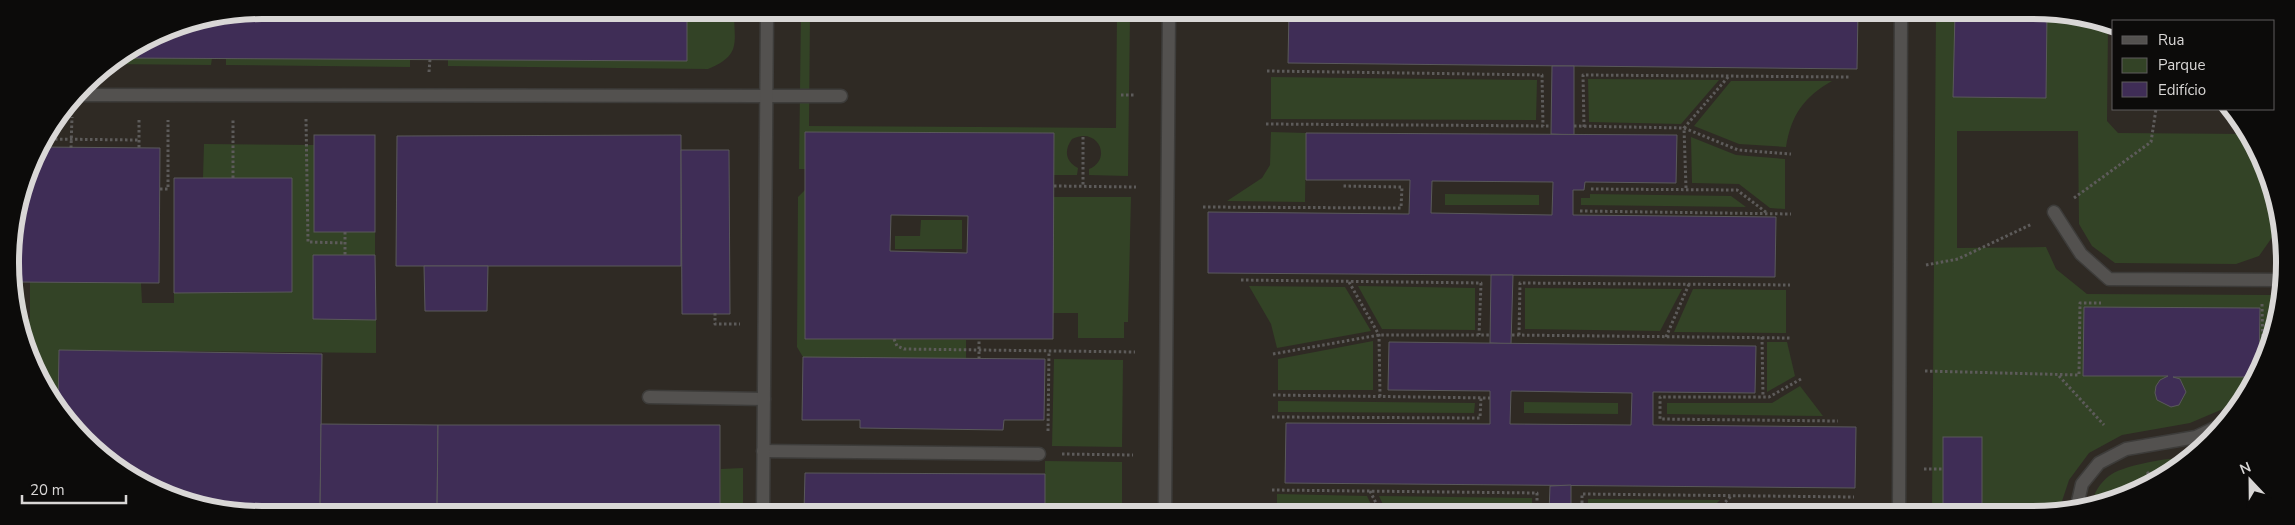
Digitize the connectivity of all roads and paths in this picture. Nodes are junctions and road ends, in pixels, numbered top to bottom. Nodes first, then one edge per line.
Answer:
1 (767, 19) edge
2 (1169, 19) edge
3 (1901, 19) edge
4 (430, 59) dead end
5 (1266, 71) dead end
6 (429, 73) dead end
7 (1729, 76) junction
8 (1851, 77) dead end
9 (85, 95) edge
10 (1122, 95) dead end
11 (1136, 95) dead end
12 (841, 96) dead end
13 (767, 97) junction
14 (2156, 110) edge
15 (72, 116) dead end
16 (138, 117) dead end
17 (168, 117) dead end
18 (233, 118) dead end
19 (306, 118) dead end
20 (1266, 124) dead end
21 (1543, 126) junction
22 (1551, 126) dead end
23 (1574, 126) dead end
24 (1584, 127) junction
25 (1684, 128) junction
26 (1083, 137) dead end
27 (52, 139) edge
28 (71, 139) junction
29 (139, 140) junction
30 (71, 148) dead end
31 (139, 148) dead end
32 (1791, 154) dead end
33 (233, 178) dead end
34 (1054, 186) dead end
35 (1083, 186) junction
36 (1342, 186) dead end
37 (1136, 187) dead end
38 (1686, 188) junction
39 (160, 189) dead end
40 (1591, 189) dead end
41 (1203, 207) dead end
42 (1580, 211) dead end
43 (2054, 212) junction
44 (1767, 213) junction
45 (1791, 214) dead end
46 (345, 232) dead end
47 (345, 243) junction
48 (346, 255) dead end
49 (1926, 265) dead end
50 (1241, 280) dead end
51 (2276, 280) edge
52 (1349, 282) junction
53 (1689, 284) junction
54 (1790, 285) dead end
55 (2106, 303) dead end
56 (2254, 304) dead end
57 (715, 313) dead end
58 (740, 324) dead end
59 (1379, 335) junction
60 (1480, 335) junction
61 (1490, 335) dead end
62 (1512, 335) dead end
63 (1519, 335) junction
64 (1666, 337) junction
65 (1762, 338) junction
66 (1791, 338) dead end
67 (894, 339) dead end
68 (979, 339) dead end
69 (2263, 341) edge
70 (979, 350) junction
71 (1048, 351) junction
72 (1135, 352) dead end
73 (1273, 354) dead end
74 (979, 359) dead end
75 (1925, 372) dead end
76 (2059, 375) junction
77 (1802, 379) dead end
78 (1273, 395) dead end
79 (649, 397) dead end
80 (1380, 397) junction
81 (1762, 397) junction
82 (1481, 398) junction
83 (1490, 398) dead end
84 (764, 399) junction
85 (1272, 417) dead end
86 (1838, 421) dead end
87 (2104, 425) dead end
88 (2197, 442) edge
89 (763, 451) junction
90 (1044, 454) junction
91 (1134, 455) dead end
92 (1924, 469) dead end
93 (1942, 469) dead end
94 (2147, 472) dead end
95 (2150, 476) edge
96 (1272, 490) dead end
97 (1370, 491) junction
98 (1732, 495) junction
99 (1854, 497) dead end
100 (2078, 502) edge
101 (763, 506) edge
102 (1164, 506) edge
103 (1378, 506) edge
104 (1537, 506) edge
105 (1582, 506) edge
106 (1722, 506) edge
107 (1900, 506) edge

1 - 13 lane
2 - 102 lane
3 - 107 lane
4 - 6 path
5 - 21 path
7 - 8 path
7 - 24 path
7 - 25 path
9 - 13 lane
10 - 11 path
12 - 13 lane
13 - 84 lane
14 - 43 path
15 - 28 path
16 - 29 path
17 - 39 path
18 - 33 path
19 - 47 path
20 - 21 path
21 - 22 path
23 - 24 path
24 - 25 path
25 - 32 path
25 - 38 path
26 - 35 path
27 - 28 path
28 - 29 path
28 - 30 path
29 - 31 path
34 - 35 path
35 - 37 path
36 - 41 path
38 - 40 path
38 - 44 path
42 - 44 path
43 - 49 path
43 - 51 lane
44 - 45 path
46 - 47 path
47 - 48 path
50 - 52 path
52 - 59 path
52 - 60 path
53 - 54 path
53 - 63 path
53 - 64 path
55 - 76 path
56 - 69 path
57 - 58 path
59 - 60 path
59 - 73 path
59 - 80 path
60 - 61 path
62 - 63 path
63 - 64 path
64 - 65 path
65 - 66 path
65 - 81 path
67 - 70 path
68 - 70 path
70 - 71 path
70 - 74 path
71 - 72 path
71 - 90 path
75 - 76 path
76 - 87 path
77 - 81 path
78 - 80 path
79 - 84 lane
80 - 82 path
81 - 86 path
82 - 83 path
82 - 85 path
84 - 89 lane
88 - 100 lane
89 - 90 lane
89 - 101 lane
90 - 91 path
92 - 93 path
94 - 95 path
96 - 97 path
97 - 103 path
97 - 104 path
98 - 99 path
98 - 105 path
98 - 106 path

